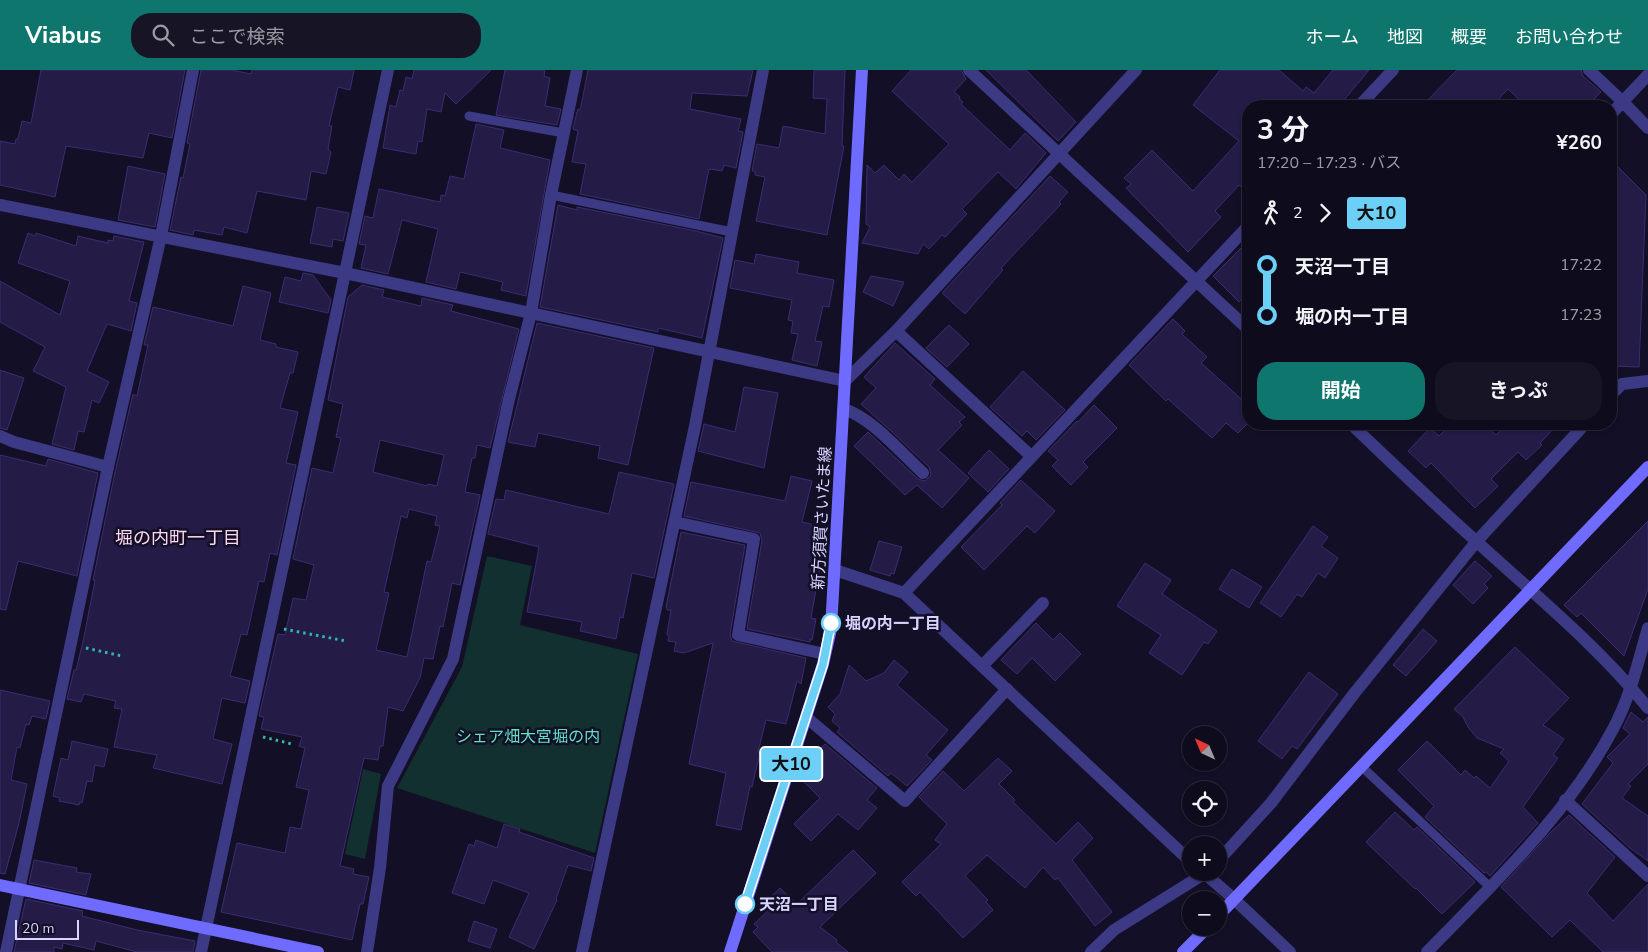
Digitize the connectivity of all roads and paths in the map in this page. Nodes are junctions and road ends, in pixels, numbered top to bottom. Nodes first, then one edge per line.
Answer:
1 (193, 70) edge
2 (388, 70) edge
3 (577, 70) edge
4 (763, 70) edge
5 (862, 70) edge
6 (969, 70) edge
7 (1136, 70) edge
8 (1393, 70) edge
9 (1589, 70) edge
10 (1648, 75) edge
11 (1365, 100) edge
12 (1623, 102) junction
13 (1617, 108) edge
14 (469, 116) dead end
15 (1648, 128) edge
16 (564, 134) junction
17 (1059, 154) junction
18 (551, 195) junction
19 (0, 205) edge
20 (732, 232) junction
21 (1242, 233) edge
22 (161, 236) junction
23 (345, 273) junction
24 (1196, 282) junction
25 (531, 313) junction
26 (1242, 324) edge
27 (896, 331) junction
28 (708, 353) junction
29 (845, 381) junction
30 (1648, 381) edge
31 (1617, 389) edge
32 (844, 409) junction
33 (1356, 430) edge
34 (1579, 430) edge
35 (0, 436) edge
36 (1031, 456) junction
37 (108, 467) junction
38 (1648, 467) edge
39 (923, 473) dead end
40 (675, 522) junction
41 (1476, 542) junction
42 (835, 570) junction
43 (1531, 589) junction
44 (904, 593) junction
45 (1043, 603) dead end
46 (269, 626) junction
47 (1648, 628) edge
48 (346, 641) dead end
49 (71, 644) junction
50 (825, 654) junction
51 (122, 656) dead end
52 (982, 666) junction
53 (1630, 686) junction
54 (1007, 689) junction
55 (1648, 708) edge
56 (806, 717) junction
57 (247, 733) junction
58 (292, 744) dead end
59 (1361, 766) junction
60 (1565, 800) junction
61 (1227, 851) edge
62 (1182, 854) edge
63 (1648, 876) edge
64 (1192, 881) edge
65 (1214, 881) edge
66 (0, 885) edge
67 (1490, 887) junction
68 (19, 889) junction
69 (1234, 899) junction
70 (1227, 906) edge
71 (206, 929) junction
72 (1199, 936) edge
73 (6, 952) edge
74 (201, 952) edge
75 (318, 952) edge
76 (367, 952) edge
77 (582, 952) edge
78 (730, 952) edge
79 (1091, 952) edge
80 (1183, 952) edge
81 (1290, 952) edge
82 (1427, 952) edge

1 - 22 street
2 - 23 street
3 - 16 street
4 - 20 street
5 - 29 street, 新方須賀さいたま線
6 - 17 street
7 - 17 street
8 - 11 street
9 - 12 street
10 - 12 street
12 - 13 street
12 - 15 street
14 - 16 lane
16 - 18 street
17 - 24 street
17 - 27 street
18 - 20 lane
18 - 25 street
19 - 22 street
20 - 28 street
21 - 24 street
22 - 23 street
22 - 37 street
23 - 25 street
23 - 46 street
24 - 26 street
24 - 36 street
25 - 28 street
25 - 76 street
27 - 29 street
27 - 36 street
28 - 29 street
28 - 40 street
29 - 32 street, 新方須賀さいたま線
30 - 31 street
32 - 39 street
32 - 42 street, 新方須賀さいたま線
33 - 41 street
34 - 41 street
35 - 37 street
36 - 44 street
37 - 49 street
38 - 43 street
40 - 50 street
40 - 77 street
41 - 43 street
41 - 61 street
42 - 44 street
42 - 50 street, 新方須賀さいたま線
43 - 53 street
43 - 59 street
44 - 52 street
45 - 52 street
46 - 48 path
46 - 57 street
47 - 53 street
49 - 51 path
49 - 68 street
50 - 56 street, 新方須賀さいたま線
52 - 54 street
53 - 55 street
53 - 60 street
54 - 56 street
54 - 62 street
56 - 78 street, 新方須賀さいたま線
57 - 58 path
57 - 71 street
59 - 67 lane
59 - 69 street
60 - 63 street
60 - 67 street
64 - 79 street
65 - 69 street
66 - 68 street
67 - 82 street
68 - 71 street
68 - 73 street
69 - 70 street
69 - 81 street
71 - 74 street
71 - 75 street
72 - 80 street

